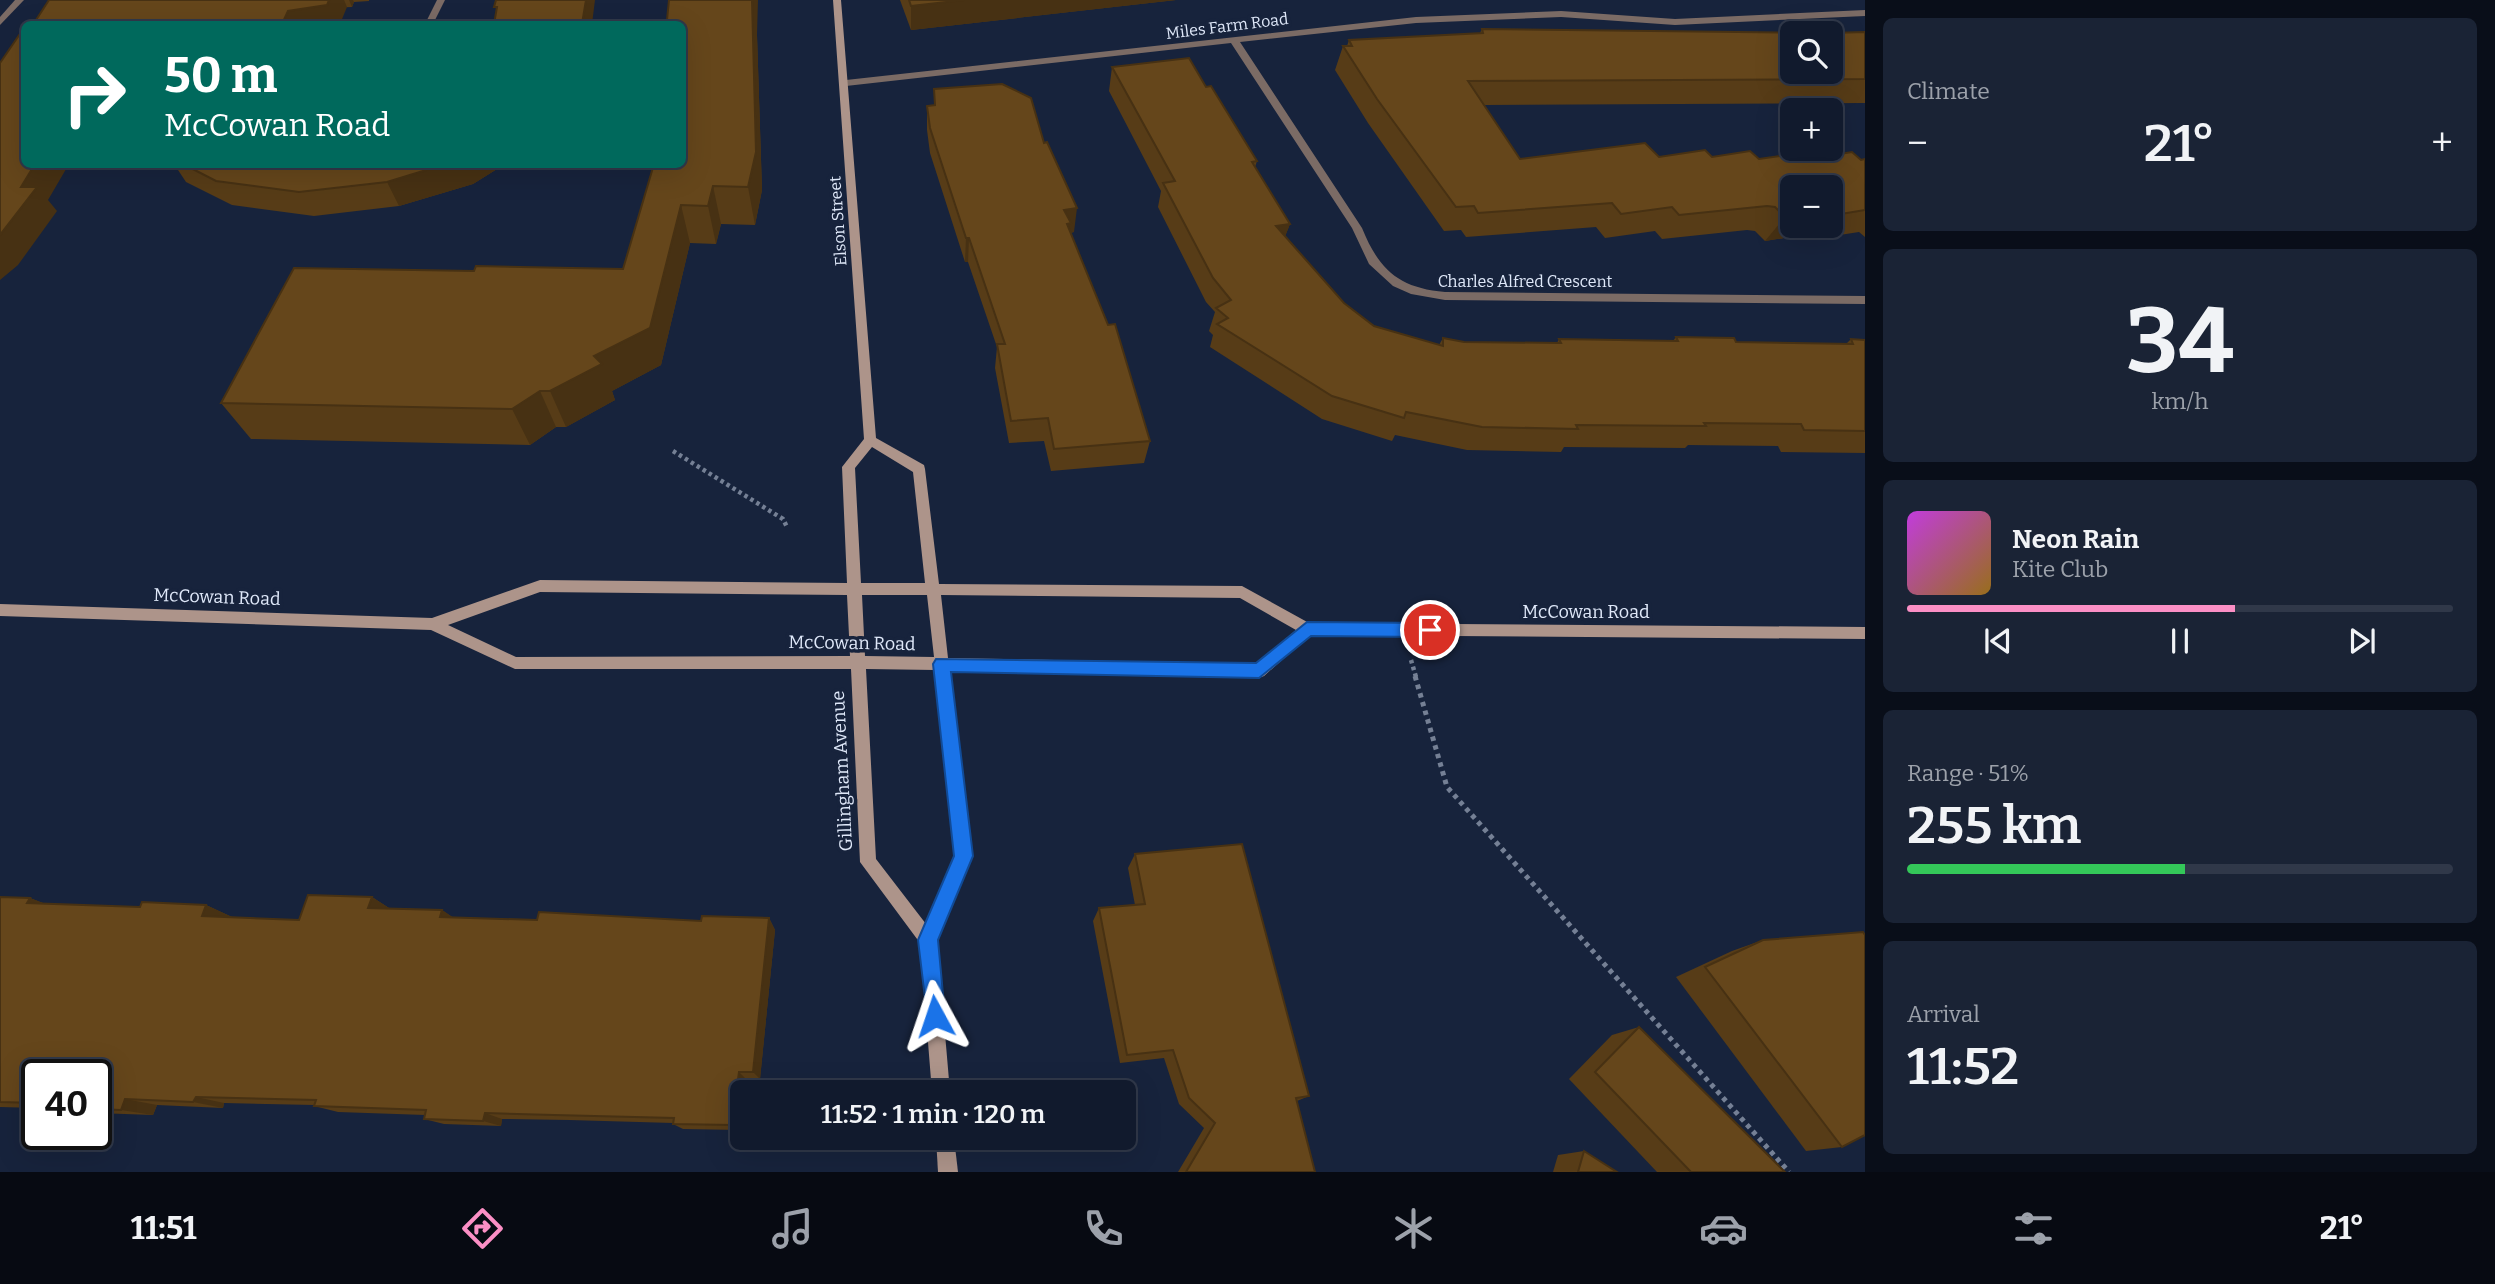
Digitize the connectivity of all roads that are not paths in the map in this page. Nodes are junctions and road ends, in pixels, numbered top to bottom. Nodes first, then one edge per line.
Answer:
1 (20, 0) edge
2 (441, 0) edge
3 (837, 0) edge
4 (1865, 13) edge
5 (430, 21) edge
6 (0, 22) edge
7 (1235, 42) junction
8 (846, 83) junction
9 (1865, 300) edge
10 (870, 440) junction
11 (853, 589) junction
12 (933, 590) junction
13 (0, 610) edge
14 (432, 624) junction
15 (1307, 629) junction
16 (1865, 633) edge
17 (858, 662) junction
18 (942, 664) junction
19 (928, 940) junction
20 (940, 1080) edge
21 (946, 1150) edge
22 (948, 1172) edge

1 - 6 street
2 - 5 street
3 - 8 main road, Elson Street
4 - 7 street, Miles Farm Road
7 - 8 street, Miles Farm Road
7 - 9 street, Charles Alfred Crescent
8 - 10 main road, Elson Street
10 - 11 main road
10 - 12 main road
11 - 12 main road, McCowan Road
11 - 14 main road, McCowan Road
11 - 17 main road, Gillingham Avenue
12 - 15 main road, McCowan Road
12 - 18 main road
13 - 14 main road, McCowan Road
14 - 17 main road, McCowan Road
15 - 16 main road, McCowan Road
15 - 18 main road, McCowan Road
17 - 18 main road, McCowan Road
17 - 19 main road, Gillingham Avenue
18 - 19 main road
19 - 20 main road
21 - 22 main road

